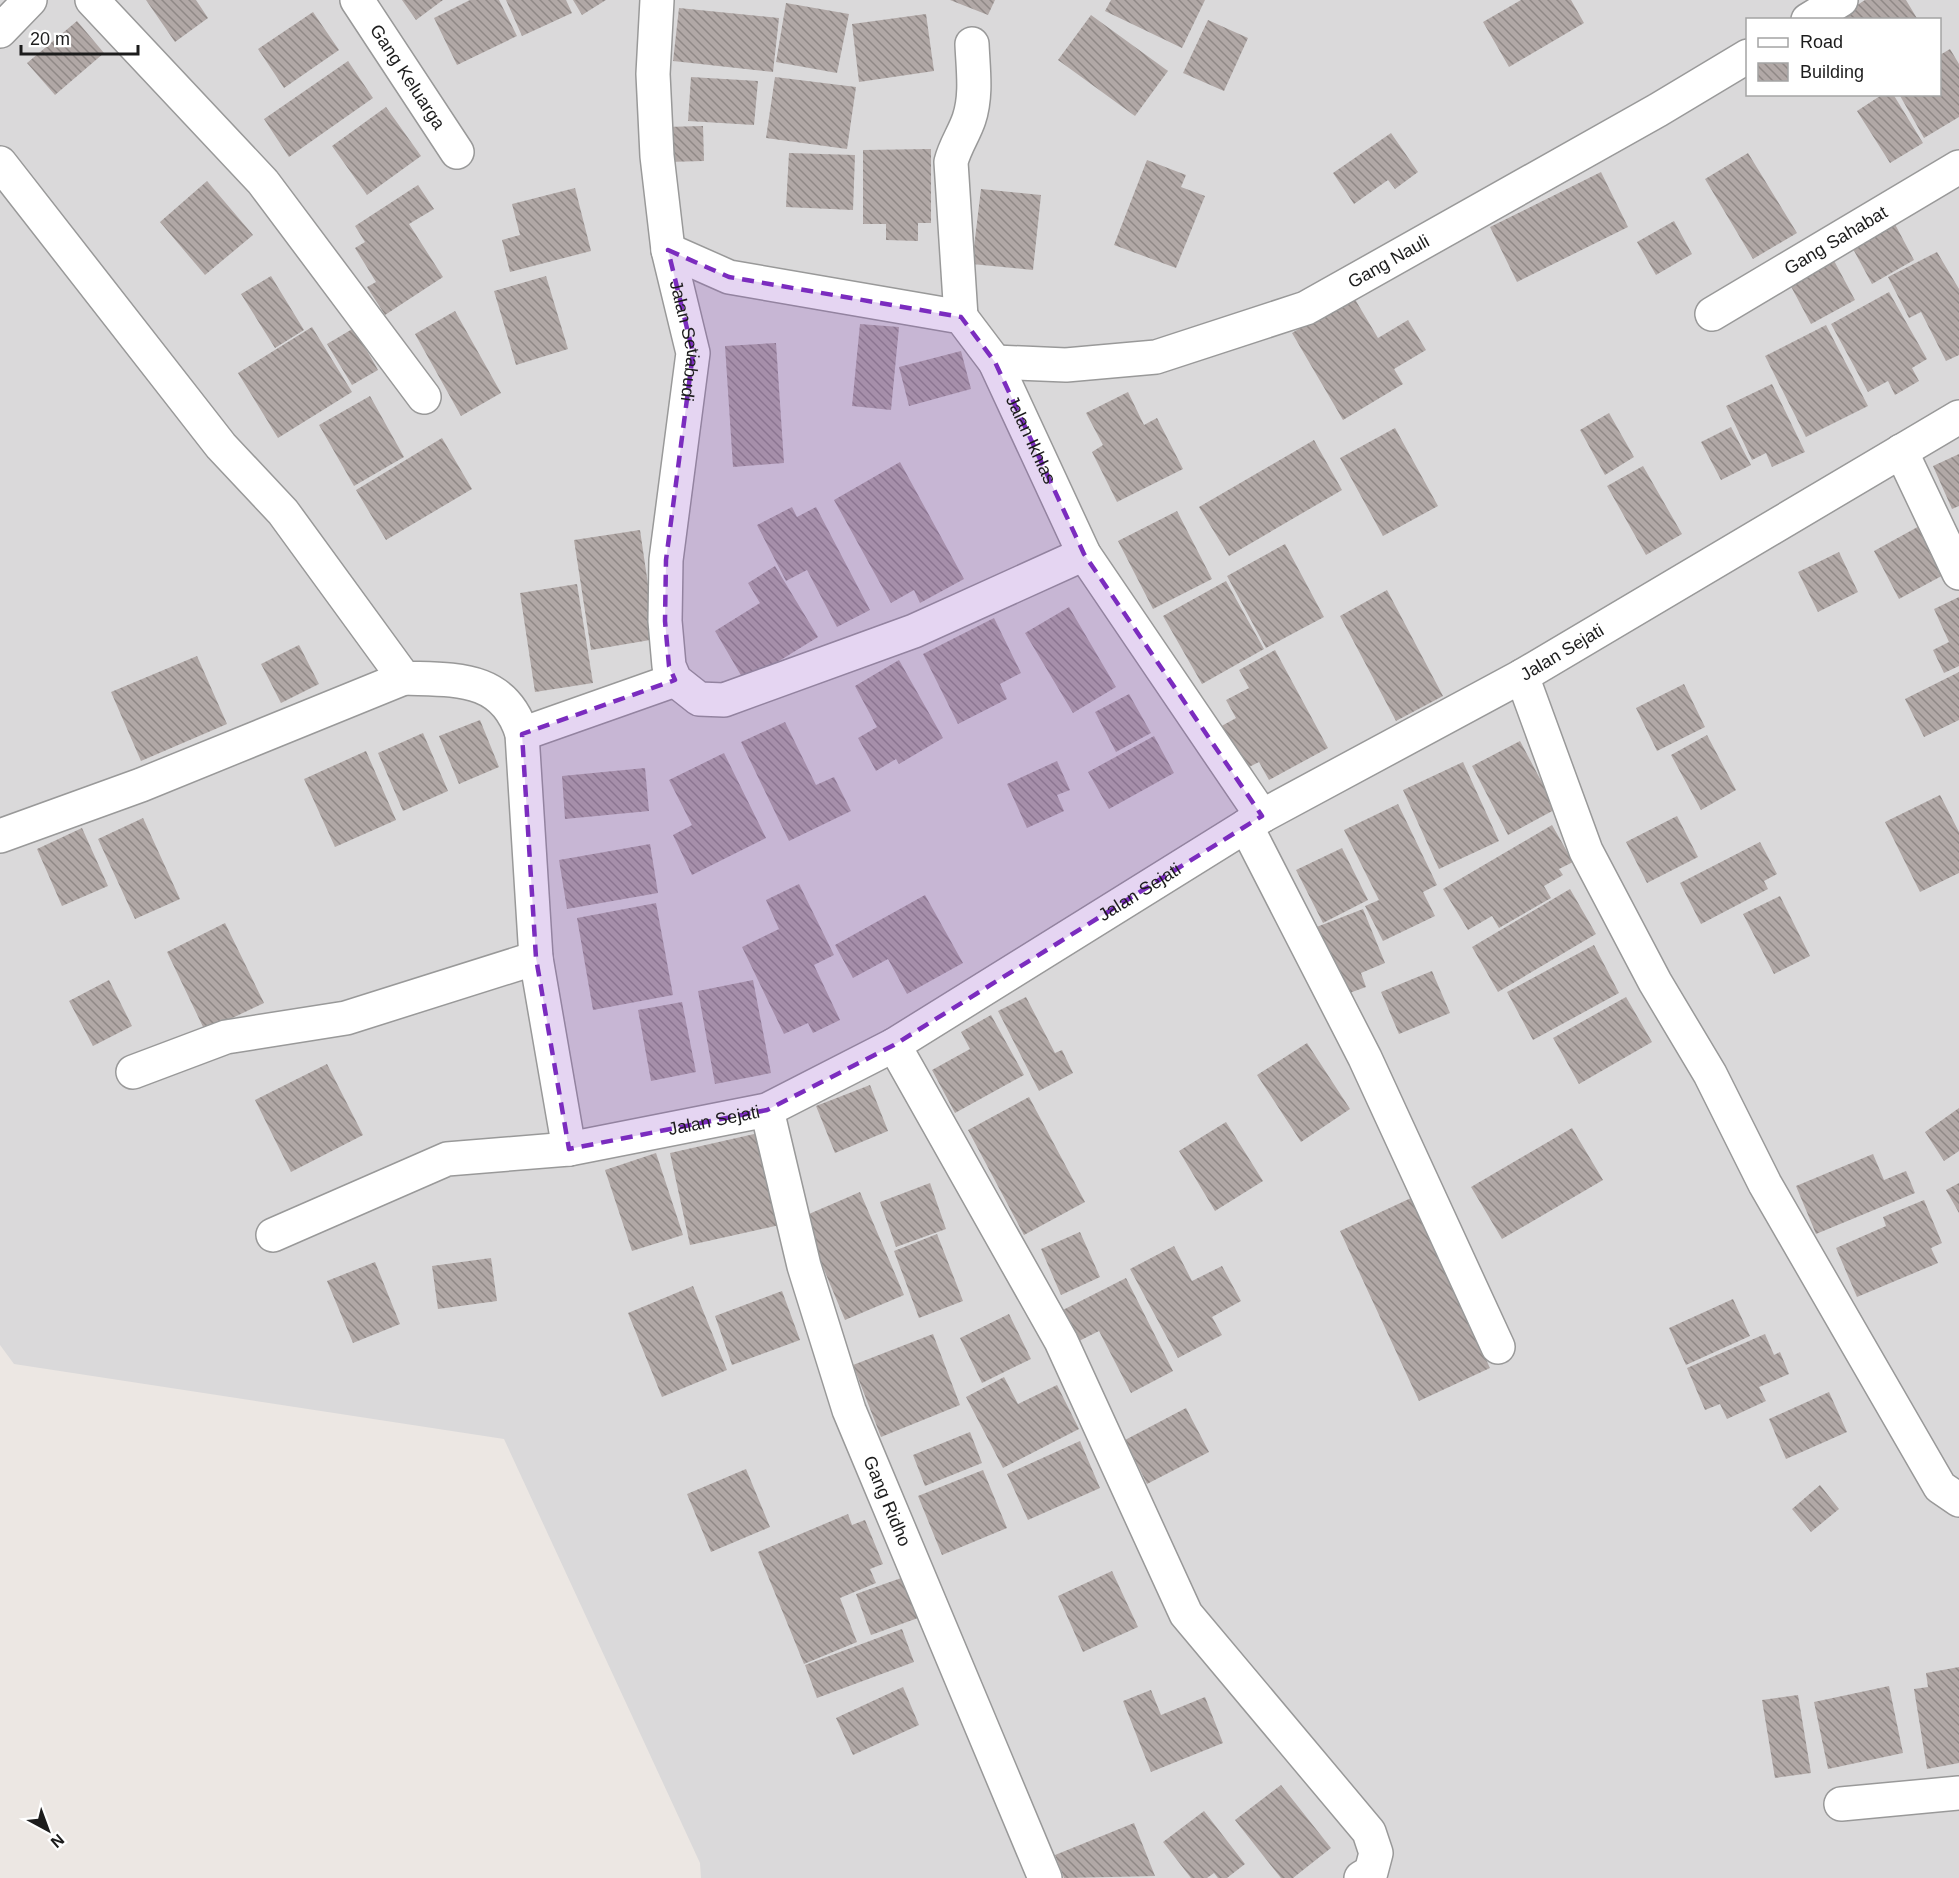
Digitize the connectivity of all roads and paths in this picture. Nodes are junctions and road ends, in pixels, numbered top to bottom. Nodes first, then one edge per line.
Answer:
1 (30, 0) edge
2 (92, 0) edge
3 (357, 0) edge
4 (657, 0) edge
5 (1841, 0) edge
6 (1811, 18) edge
7 (0, 31) edge
8 (972, 44) dead end
9 (1746, 57) edge
10 (457, 152) dead end
11 (0, 163) edge
12 (1959, 166) edge
13 (668, 250) junction
14 (1712, 314) dead end
15 (961, 318) junction
16 (995, 362) junction
17 (424, 397) dead end
18 (1959, 417) edge
19 (1901, 451) junction
20 (1084, 554) junction
21 (1959, 573) edge
22 (1522, 676) junction
23 (404, 678) junction
24 (675, 681) junction
25 (522, 734) junction
26 (1254, 821) junction
27 (0, 836) edge
28 (536, 958) junction
29 (894, 1045) junction
30 (133, 1072) dead end
31 (767, 1110) junction
32 (569, 1149) junction
33 (273, 1235) dead end
34 (1498, 1347) dead end
35 (1955, 1498) edge
36 (1959, 1793) edge
37 (1841, 1804) dead end
38 (1045, 1878) edge
39 (1361, 1878) edge

1 - 7 street
2 - 17 street
3 - 10 street, Gang Keluarga
4 - 13 street, Jalan Setiabudi
5 - 6 street
8 - 15 street
9 - 16 street, Gang Nauli
11 - 23 street
12 - 14 street, Gang Sahabat
13 - 15 street
13 - 24 street, Jalan Setiabudi
15 - 16 street, Jalan Ikhlas
16 - 20 street, Jalan Ikhlas
18 - 19 street, Jalan Sejati
19 - 21 street
19 - 22 street, Jalan Sejati
20 - 24 street
20 - 26 street, Jalan Ikhlas
22 - 26 street, Jalan Sejati
22 - 35 street
23 - 25 street
23 - 27 street
24 - 25 street
25 - 28 street
26 - 29 street, Jalan Sejati
26 - 34 street, Jalan Ikhlas
28 - 30 street
28 - 32 street
29 - 31 street, Jalan Sejati
29 - 39 street
31 - 32 street, Jalan Sejati
31 - 38 street, Gang Ridho
32 - 33 street, Jalan Sejati
36 - 37 street

